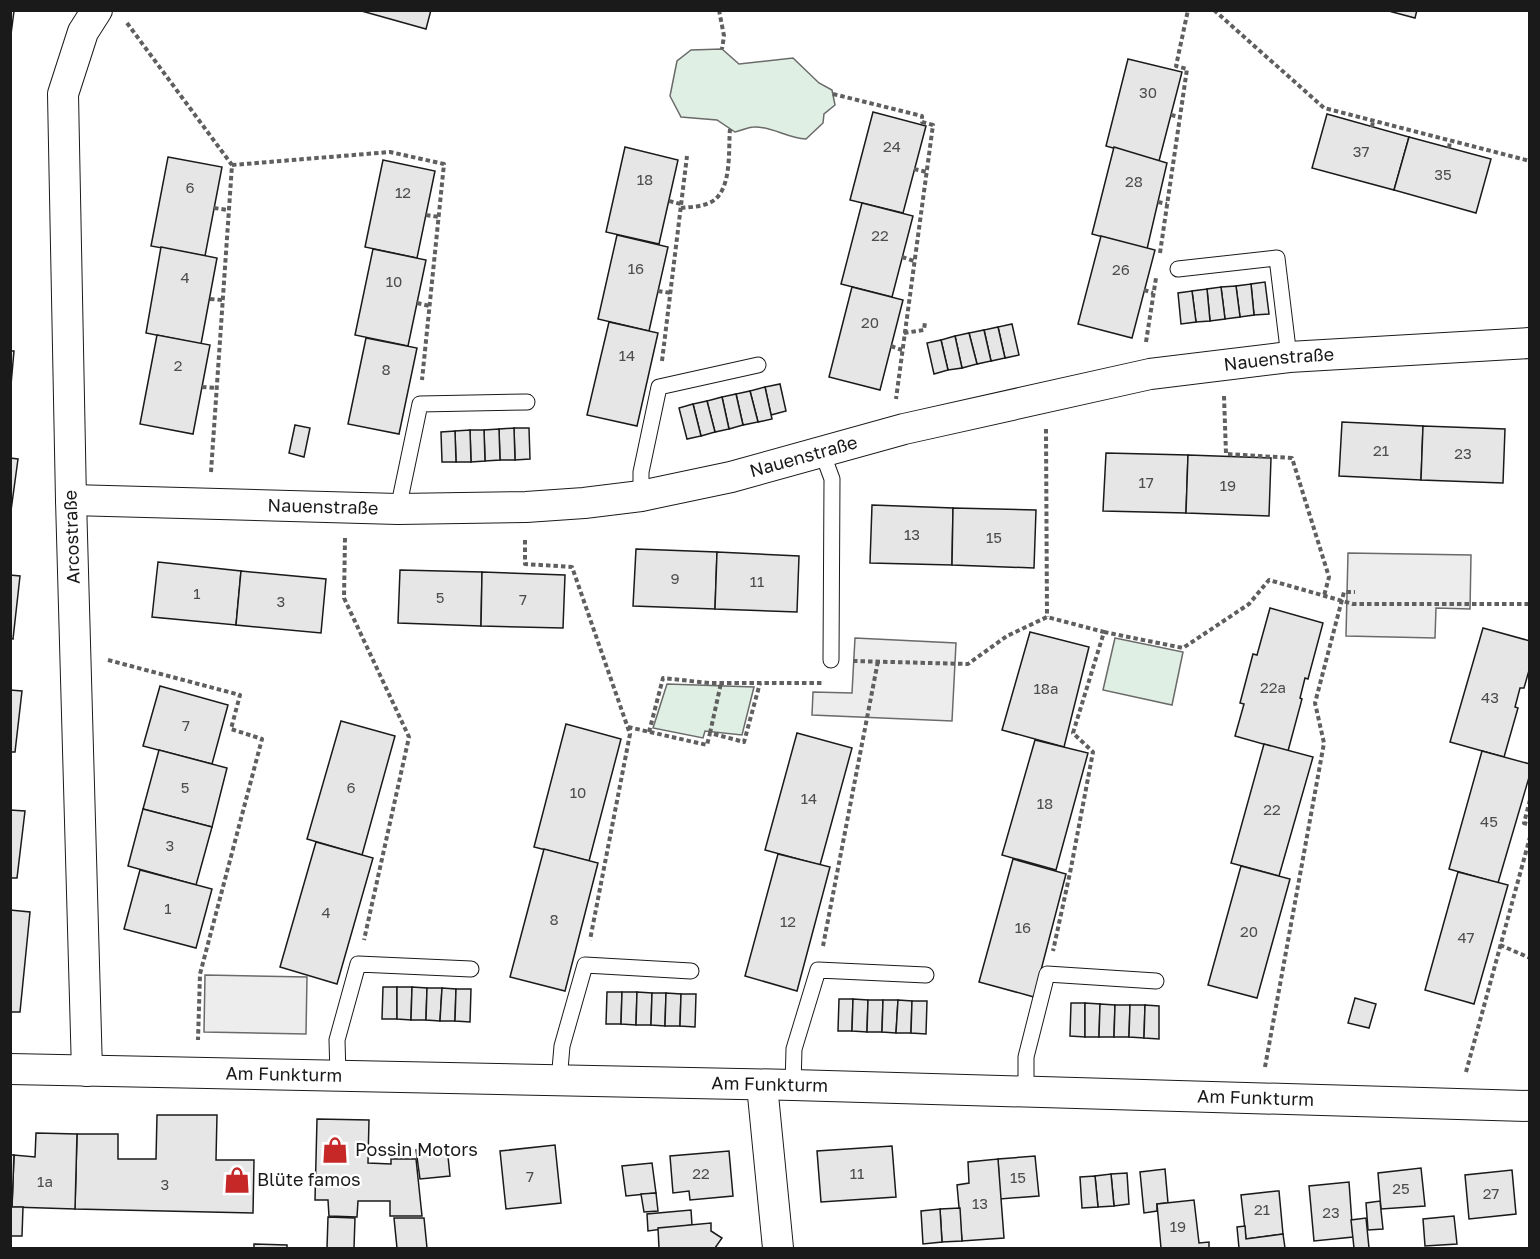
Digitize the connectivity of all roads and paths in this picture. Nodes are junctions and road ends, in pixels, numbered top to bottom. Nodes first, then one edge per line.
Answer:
1 (719, 10) edge
2 (1188, 10) edge
3 (1214, 10) edge
4 (109, 12) edge
5 (722, 49) dead end
6 (833, 94) dead end
7 (1171, 115) dead end
8 (1180, 117) junction
9 (1373, 121) junction
10 (1372, 127) dead end
11 (730, 129) dead end
12 (1450, 141) junction
13 (1449, 148) dead end
14 (687, 156) dead end
15 (1530, 161) edge
16 (232, 165) junction
17 (914, 169) dead end
18 (927, 172) junction
19 (669, 201) dead end
20 (1158, 202) dead end
21 (1167, 204) junction
22 (681, 206) junction
23 (214, 208) dead end
24 (229, 210) junction
25 (426, 215) dead end
26 (439, 217) junction
27 (902, 257) dead end
28 (1160, 257) dead end
29 (914, 261) junction
30 (1179, 269) dead end
31 (1156, 275) dead end
32 (1144, 290) dead end
33 (658, 291) dead end
34 (671, 292) junction
35 (1153, 293) junction
36 (210, 299) dead end
37 (222, 300) junction
38 (417, 303) dead end
39 (430, 306) junction
40 (925, 322) dead end
41 (904, 333) junction
42 (1530, 343) edge
43 (1146, 344) dead end
44 (891, 346) dead end
45 (902, 350) junction
46 (1289, 357) junction
47 (758, 365) dead end
48 (202, 387) dead end
49 (659, 387) junction
50 (1224, 387) dead end
51 (216, 388) junction
52 (895, 397) dead end
53 (527, 402) dead end
54 (420, 404) junction
55 (1046, 423) dead end
56 (822, 452) junction
57 (210, 477) dead end
58 (641, 496) junction
59 (70, 500) junction
60 (399, 509) junction
61 (345, 530) dead end
62 (525, 530) dead end
63 (1355, 592) dead end
64 (1324, 596) junction
65 (1342, 601) junction
66 (1530, 604) edge
67 (1047, 617) junction
68 (1104, 632) junction
69 (106, 659) dead end
70 (831, 660) junction
71 (878, 661) junction
72 (722, 683) junction
73 (760, 683) junction
74 (628, 727) junction
75 (649, 732) junction
76 (710, 733) junction
77 (1530, 801) edge
78 (1530, 825) edge
79 (1530, 837) edge
80 (1500, 945) junction
81 (1530, 958) edge
82 (358, 964) junction
83 (585, 965) junction
84 (471, 969) dead end
85 (818, 970) junction
86 (691, 971) dead end
87 (1047, 974) junction
88 (926, 975) dead end
89 (1156, 981) dead end
90 (198, 1041) dead end
91 (1265, 1063) dead end
92 (10, 1069) edge
93 (87, 1071) junction
94 (1466, 1072) dead end
95 (338, 1075) junction
96 (559, 1081) junction
97 (762, 1085) junction
98 (793, 1085) junction
99 (1026, 1092) junction
100 (1530, 1106) edge
101 (778, 1248) edge

1 - 5 path
2 - 8 path
3 - 9 path
4 - 16 path
4 - 59 street, Arcostraße
6 - 18 path
7 - 8 path
8 - 21 path
9 - 10 path
9 - 12 path
11 - 22 path
12 - 13 path
12 - 15 path
14 - 22 path
16 - 24 path
16 - 26 path
17 - 18 path
18 - 29 path
19 - 22 path
20 - 21 path
21 - 28 path
22 - 34 path
23 - 24 path
24 - 37 path
25 - 26 path
26 - 39 path
27 - 29 path
29 - 41 path
30 - 46 lane
31 - 35 path
32 - 35 path
33 - 34 path
34 - 49 path
35 - 43 path
36 - 37 path
37 - 51 path
38 - 39 path
39 - 54 path
40 - 41 path
41 - 45 path
42 - 46 street, Nauenstraße
44 - 45 path
45 - 52 path
46 - 56 street, Nauenstraße
47 - 49 lane
48 - 51 path
49 - 58 lane
50 - 64 path
51 - 57 path
53 - 54 lane
54 - 60 lane
55 - 67 path
56 - 58 street, Nauenstraße
56 - 70 lane
58 - 60 street, Nauenstraße
59 - 60 street, Nauenstraße
59 - 93 street, Arcostraße
61 - 82 path
62 - 74 path
63 - 65 path
64 - 65 path
64 - 68 path
65 - 66 path
65 - 91 path
67 - 68 path
67 - 71 path
68 - 87 path
69 - 90 path
70 - 71 path
70 - 73 path
71 - 85 path
72 - 73 path
72 - 75 path
72 - 76 path
73 - 76 path
74 - 75 path
74 - 83 path
75 - 76 path
77 - 78 path
79 - 80 path
80 - 81 path
80 - 94 path
82 - 84 lane
82 - 95 lane
83 - 86 lane
83 - 96 lane
85 - 88 lane
85 - 98 lane
87 - 89 lane
87 - 99 lane
92 - 93 street, Am Funkturm
93 - 95 street, Am Funkturm
95 - 96 street, Am Funkturm
96 - 97 street, Am Funkturm
97 - 98 street, Am Funkturm
97 - 101 street
98 - 99 street, Am Funkturm
99 - 100 street, Am Funkturm

